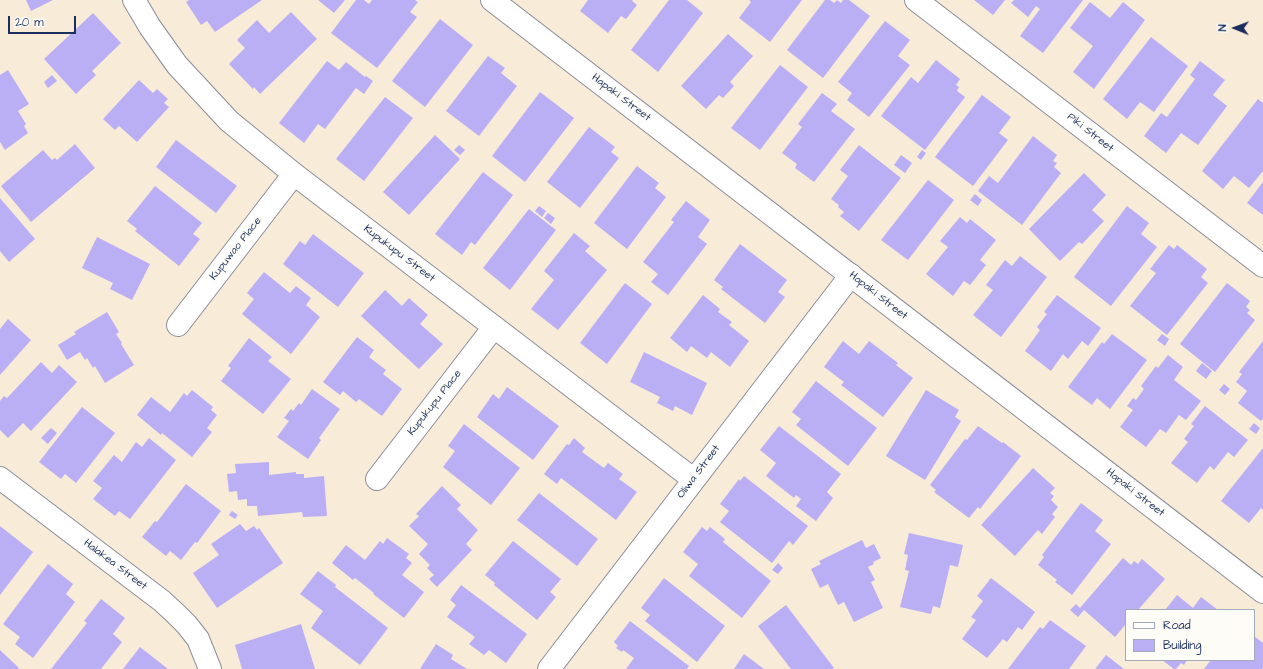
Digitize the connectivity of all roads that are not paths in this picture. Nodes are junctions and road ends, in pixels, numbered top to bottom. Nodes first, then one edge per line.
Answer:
1 (134, 0) edge
2 (492, 0) edge
3 (916, 0) edge
4 (294, 174) junction
5 (1263, 266) edge
6 (851, 275) junction
7 (178, 324) dead end
8 (494, 326) junction
9 (0, 478) edge
10 (377, 478) dead end
11 (694, 480) junction
12 (1263, 592) edge
13 (210, 669) edge
14 (549, 669) edge

1 - 4 street, Kupukupu Street
2 - 6 street, Hapaki Street
3 - 5 street, Piki Street
4 - 7 street, Kupuwao Place
4 - 8 street, Kupukupu Street
6 - 11 street, Oliwa Street
6 - 12 street, Hapaki Street
8 - 10 street, Kupukupu Place
8 - 11 street, Kupukupu Street
9 - 13 street, Halakea Street
11 - 14 street, Oliwa Street

